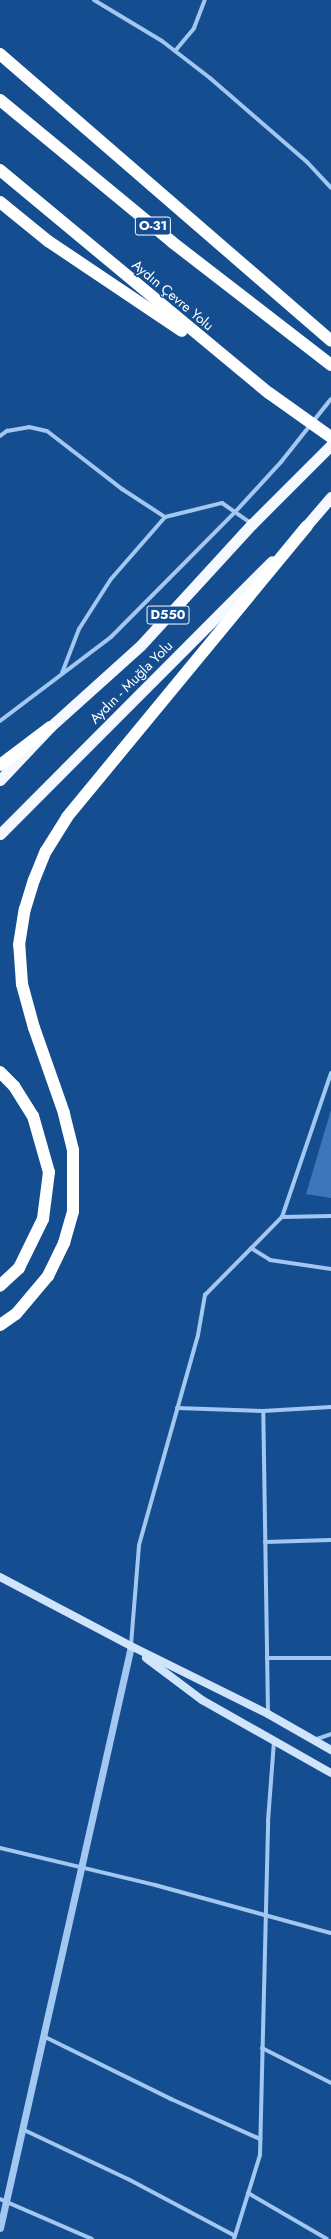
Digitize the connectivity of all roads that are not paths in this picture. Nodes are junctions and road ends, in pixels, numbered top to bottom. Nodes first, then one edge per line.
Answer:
1 (94, 0) edge
2 (205, 0) edge
3 (174, 51) junction
4 (0, 54) edge
5 (0, 100) edge
6 (0, 170) edge
7 (331, 188) edge
8 (0, 202) edge
9 (331, 341) edge
10 (331, 365) edge
11 (234, 366) junction
12 (331, 399) edge
13 (0, 436) edge
14 (331, 437) edge
15 (331, 445) edge
16 (331, 497) edge
17 (236, 511) junction
18 (165, 517) junction
19 (252, 524) junction
20 (307, 526) junction
21 (62, 673) junction
22 (0, 721) edge
23 (50, 728) junction
24 (0, 765) edge
25 (0, 780) edge
26 (0, 834) edge
27 (0, 1072) edge
28 (331, 1073) edge
29 (331, 1216) edge
30 (282, 1217) junction
31 (251, 1248) junction
32 (331, 1269) edge
33 (0, 1286) edge
34 (0, 1325) edge
35 (331, 1407) edge
36 (177, 1408) junction
37 (263, 1411) junction
38 (331, 1540) edge
39 (265, 1542) junction
40 (0, 1577) edge
41 (131, 1646) junction
42 (267, 1658) junction
43 (331, 1658) edge
44 (268, 1714) junction
45 (331, 1734) edge
46 (314, 1740) junction
47 (274, 1741) junction
48 (331, 1750) edge
49 (331, 1773) edge
50 (0, 1848) edge
51 (81, 1868) junction
52 (265, 1914) junction
53 (331, 1933) edge
54 (43, 2036) junction
55 (262, 2048) junction
56 (331, 2083) edge
57 (22, 2129) junction
58 (260, 2139) junction
59 (248, 2193) junction
60 (3, 2200) edge
61 (0, 2228) edge
62 (235, 2237) edge
63 (92, 2239) edge
64 (327, 2239) edge

1 - 3 street
2 - 3 street
3 - 7 street
4 - 9 highway
5 - 10 highway, O-31
6 - 11 highway, Aydın Çevre Yolu
8 - 11 highway
11 - 14 highway, Aydın Çevre Yolu, bridge
12 - 17 street
13 - 18 street
15 - 19 highway, Aydın - Muğla Yolu / D550
16 - 20 highway, Aydın - Muğla Yolu / D550
17 - 18 street
17 - 19 street
17 - 21 street
18 - 21 street
19 - 23 highway, Aydın - Muğla Yolu / D550
20 - 26 highway, Aydın - Muğla Yolu / D550
20 - 34 highway
21 - 22 street
23 - 24 highway
23 - 25 highway, Aydın - Muğla Yolu / D550
27 - 33 highway
28 - 30 street
29 - 30 street
30 - 31 street
31 - 32 street
31 - 36 street
35 - 37 street
36 - 37 street
36 - 41 street
37 - 39 street
38 - 39 street
39 - 42 street
40 - 41 main road
41 - 44 main road
41 - 47 main road
41 - 51 street
42 - 43 street
42 - 44 street
44 - 46 main road
45 - 46 street
46 - 48 main road
47 - 49 main road
47 - 52 street
50 - 51 street
51 - 52 street
51 - 54 street
52 - 53 street
52 - 55 street
54 - 57 street
54 - 58 street
55 - 56 street
55 - 58 street
57 - 60 street
57 - 62 street
58 - 59 street
59 - 62 street
59 - 64 street
60 - 61 street
60 - 63 street

